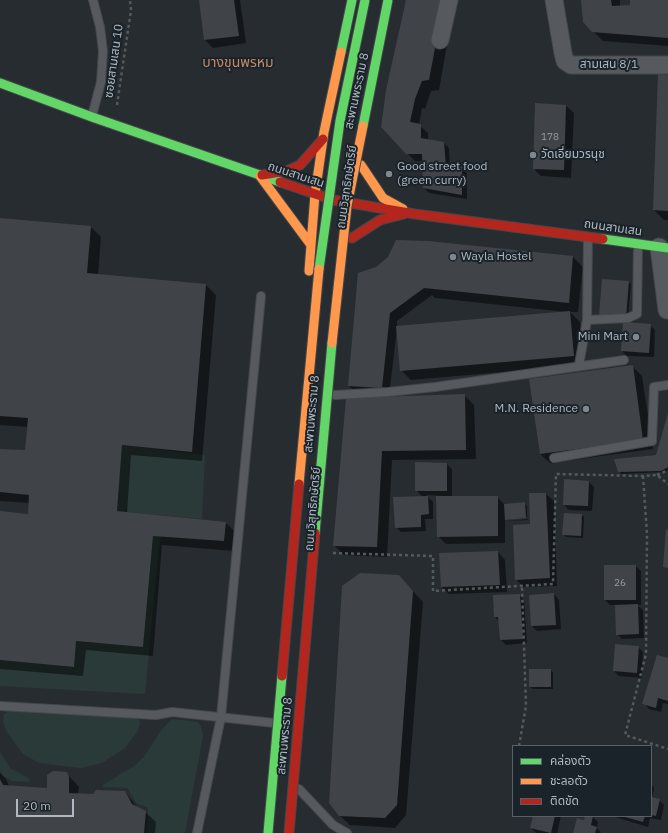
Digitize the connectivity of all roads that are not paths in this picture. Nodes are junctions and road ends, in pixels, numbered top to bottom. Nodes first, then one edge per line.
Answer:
1 (93, 0) edge
2 (352, 0) edge
3 (365, 0) edge
4 (388, 0) edge
5 (395, 0) edge
6 (449, 0) edge
7 (554, 0) edge
8 (440, 40) dead end
9 (668, 65) edge
10 (0, 82) edge
11 (92, 117) junction
12 (324, 136) junction
13 (364, 149) junction
14 (361, 165) junction
15 (260, 176) junction
16 (315, 194) junction
17 (356, 204) junction
18 (409, 213) junction
19 (588, 236) junction
20 (352, 238) junction
21 (638, 244) junction
22 (312, 245) junction
23 (664, 248) edge
24 (261, 296) dead end
25 (667, 310) edge
26 (587, 320) junction
27 (624, 360) dead end
28 (580, 365) junction
29 (668, 385) edge
30 (335, 395) junction
31 (554, 458) dead end
32 (0, 706) edge
33 (221, 717) junction
34 (274, 723) junction
35 (299, 789) junction
36 (266, 808) junction
37 (297, 812) junction
38 (197, 833) edge
39 (264, 833) edge
40 (268, 833) edge
41 (289, 833) edge
42 (295, 833) edge
43 (347, 833) edge

1 - 11 lane
2 - 12 main road, ถนนวิสุทธิกษัตริย์
3 - 40 main road, สะพานพระราม 8, bridge
4 - 41 main road, สะพานพระราม 8, bridge
5 - 13 main road, ถนนวิสุทธิกษัตริย์
6 - 8 street
7 - 9 street, สามเสน 8/1
10 - 11 main road, ถนนสามเสน
11 - 15 main road, ถนนสามเสน
12 - 13 main road
12 - 15 main road
12 - 16 main road, ถนนวิสุทธิกษัตริย์
13 - 14 main road, ถนนวิสุทธิกษัตริย์
14 - 17 main road, ถนนวิสุทธิกษัตริย์
14 - 18 main road
15 - 16 main road, ถนนสามเสน
15 - 22 main road
16 - 17 main road, ถนนสามเสน
16 - 22 main road, ถนนวิสุทธิกษัตริย์
17 - 18 main road, ถนนสามเสน
17 - 20 main road, ถนนวิสุทธิกษัตริย์
18 - 19 main road, ถนนสามเสน
18 - 20 main road
19 - 21 main road, ถนนสามเสน
19 - 26 lane
20 - 30 main road, ถนนวิสุทธิกษัตริย์
21 - 23 main road, ถนนสามเสน
21 - 26 lane
22 - 34 main road, ถนนวิสุทธิกษัตริย์
23 - 25 street
24 - 33 lane
26 - 28 lane
27 - 28 lane
28 - 30 lane
29 - 31 lane
30 - 35 main road, ถนนวิสุทธิกษัตริย์
32 - 33 lane
33 - 34 lane
33 - 38 lane
34 - 36 main road, ถนนวิสุทธิกษัตริย์
35 - 37 main road, ถนนวิสุทธิกษัตริย์
35 - 43 lane
36 - 37 main road
36 - 39 main road, ถนนวิสุทธิกษัตริย์
37 - 42 main road, ถนนวิสุทธิกษัตริย์

